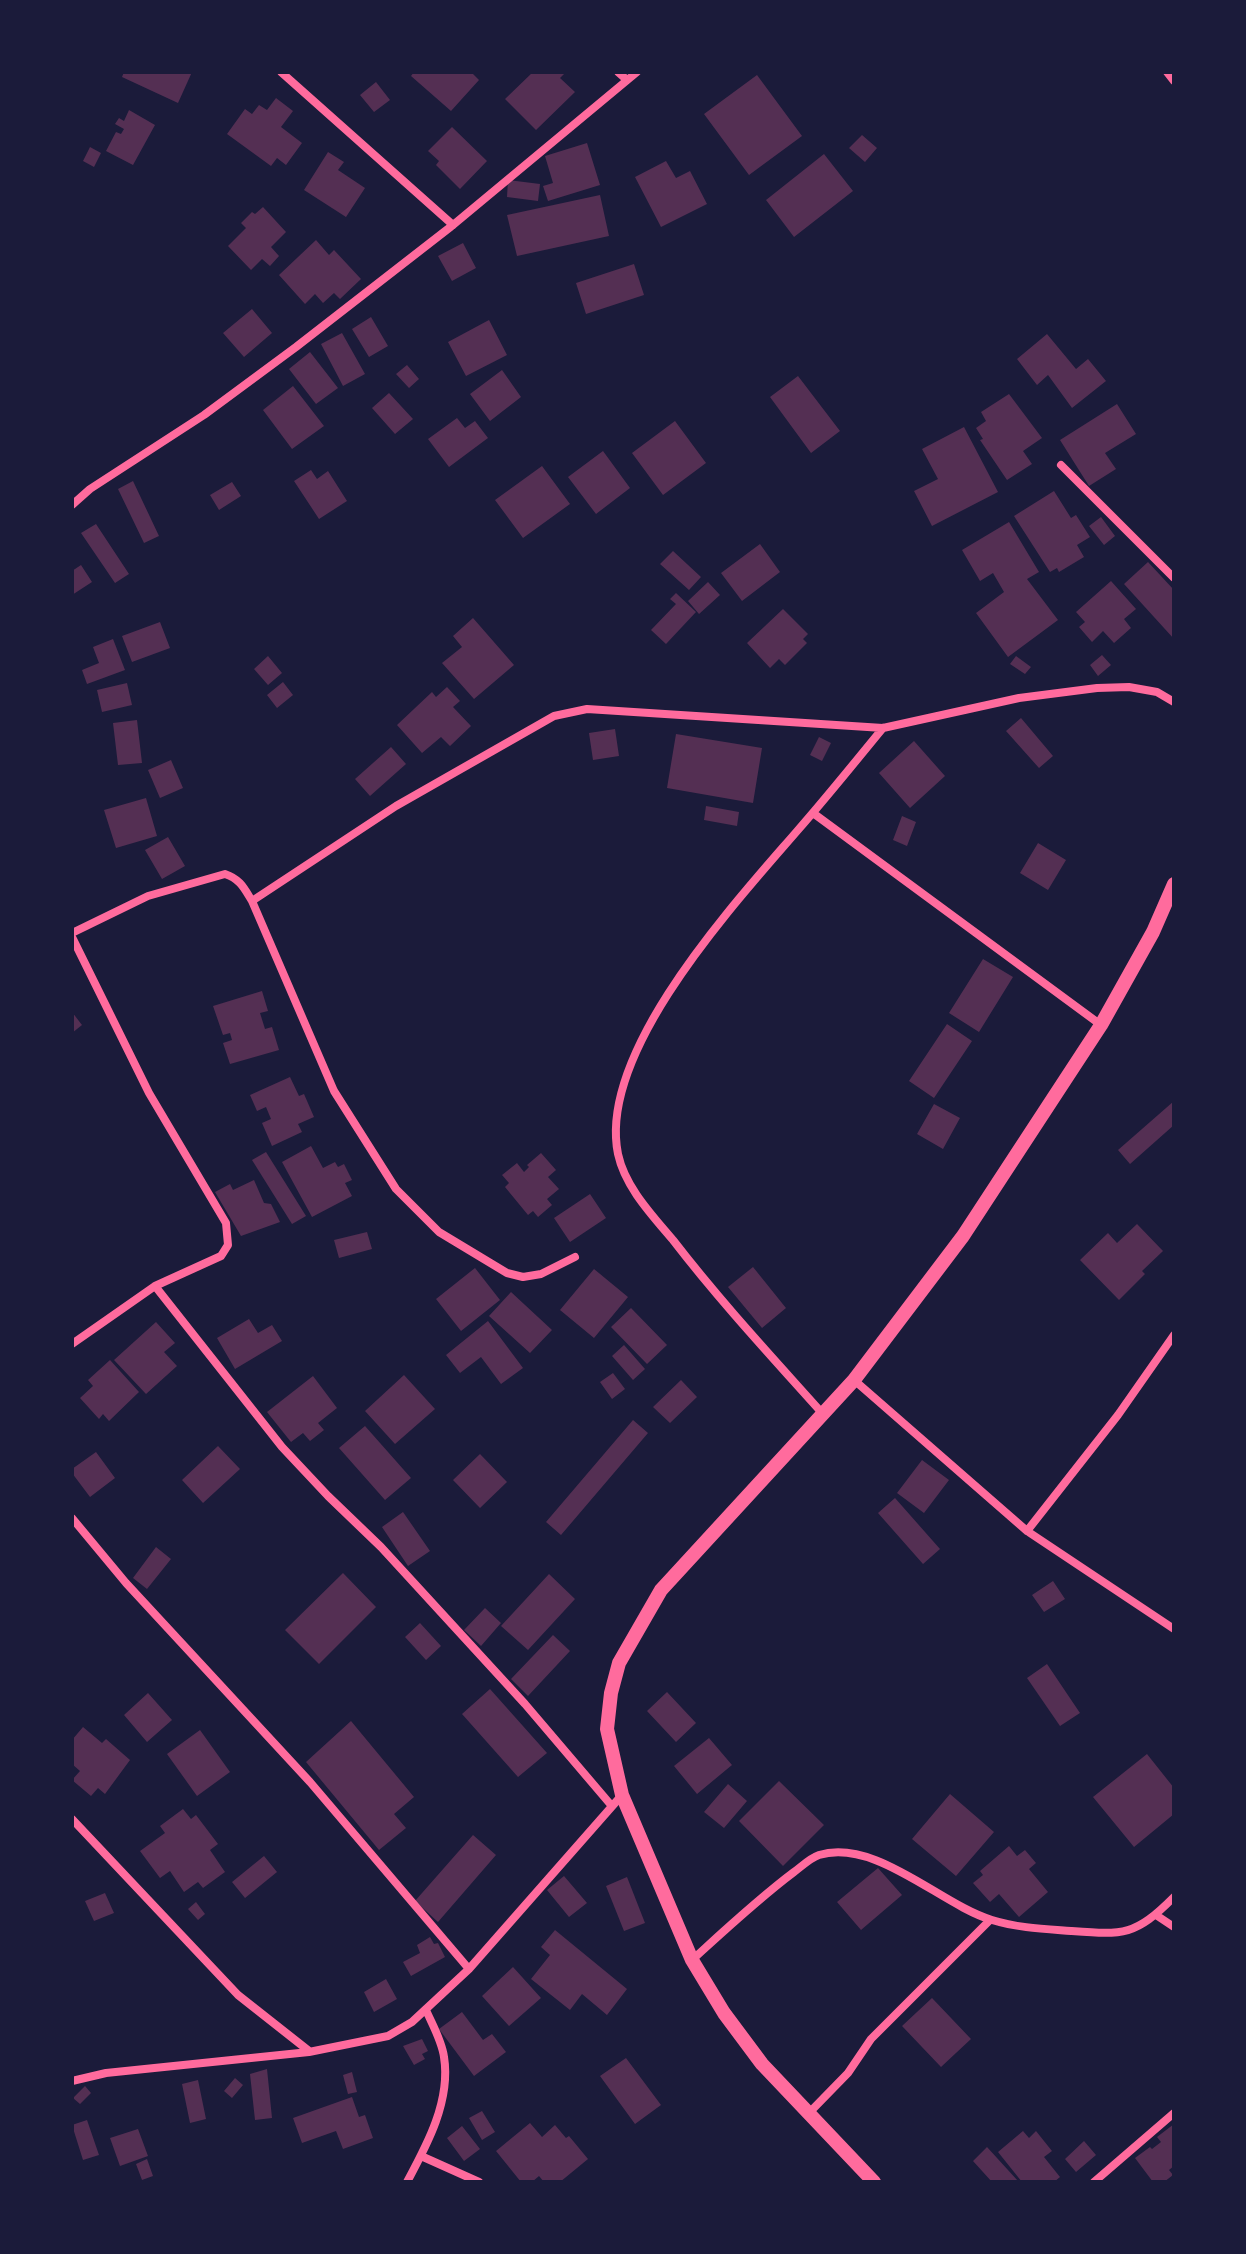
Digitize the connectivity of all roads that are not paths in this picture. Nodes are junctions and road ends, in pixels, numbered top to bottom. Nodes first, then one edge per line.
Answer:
1 (281, 72) edge
2 (618, 72) edge
3 (637, 72) edge
4 (1167, 72) edge
5 (627, 80) junction
6 (1174, 81) edge
7 (453, 225) junction
8 (1061, 465) dead end
9 (72, 505) edge
10 (1174, 578) edge
11 (1174, 702) edge
12 (883, 728) junction
13 (813, 813) junction
14 (1174, 884) edge
15 (252, 901) junction
16 (72, 935) edge
17 (1101, 1025) junction
18 (575, 1257) dead end
19 (155, 1286) junction
20 (1174, 1335) edge
21 (72, 1344) edge
22 (854, 1380) junction
23 (823, 1414) junction
24 (72, 1518) edge
25 (1027, 1531) junction
26 (1174, 1629) edge
27 (617, 1800) junction
28 (72, 1819) edge
29 (1174, 1897) edge
30 (1156, 1915) junction
31 (990, 1920) junction
32 (1174, 1927) edge
33 (692, 1960) junction
34 (469, 1969) junction
35 (426, 2010) junction
36 (309, 2052) junction
37 (72, 2081) edge
38 (1174, 2113) edge
39 (807, 2115) junction
40 (421, 2156) junction
41 (407, 2182) edge
42 (479, 2182) edge
43 (874, 2182) edge
44 (1094, 2182) edge

1 - 7 street
2 - 5 street
3 - 5 street
4 - 6 street
5 - 7 street
7 - 9 street
8 - 10 street
11 - 12 street
12 - 13 street
12 - 15 street
13 - 17 street
13 - 23 street
14 - 17 street
15 - 16 street
15 - 18 street
16 - 19 street
17 - 22 street
19 - 21 street
19 - 27 street
20 - 25 street
22 - 23 street
22 - 25 street
23 - 27 street
24 - 34 street
25 - 26 street
27 - 33 street
27 - 34 street
28 - 36 street
29 - 30 street
30 - 31 street
30 - 32 street
31 - 33 street
31 - 39 street
33 - 39 street
34 - 35 street
35 - 36 street
35 - 40 street
36 - 37 street
38 - 44 street
39 - 43 street
40 - 41 street
40 - 42 street

